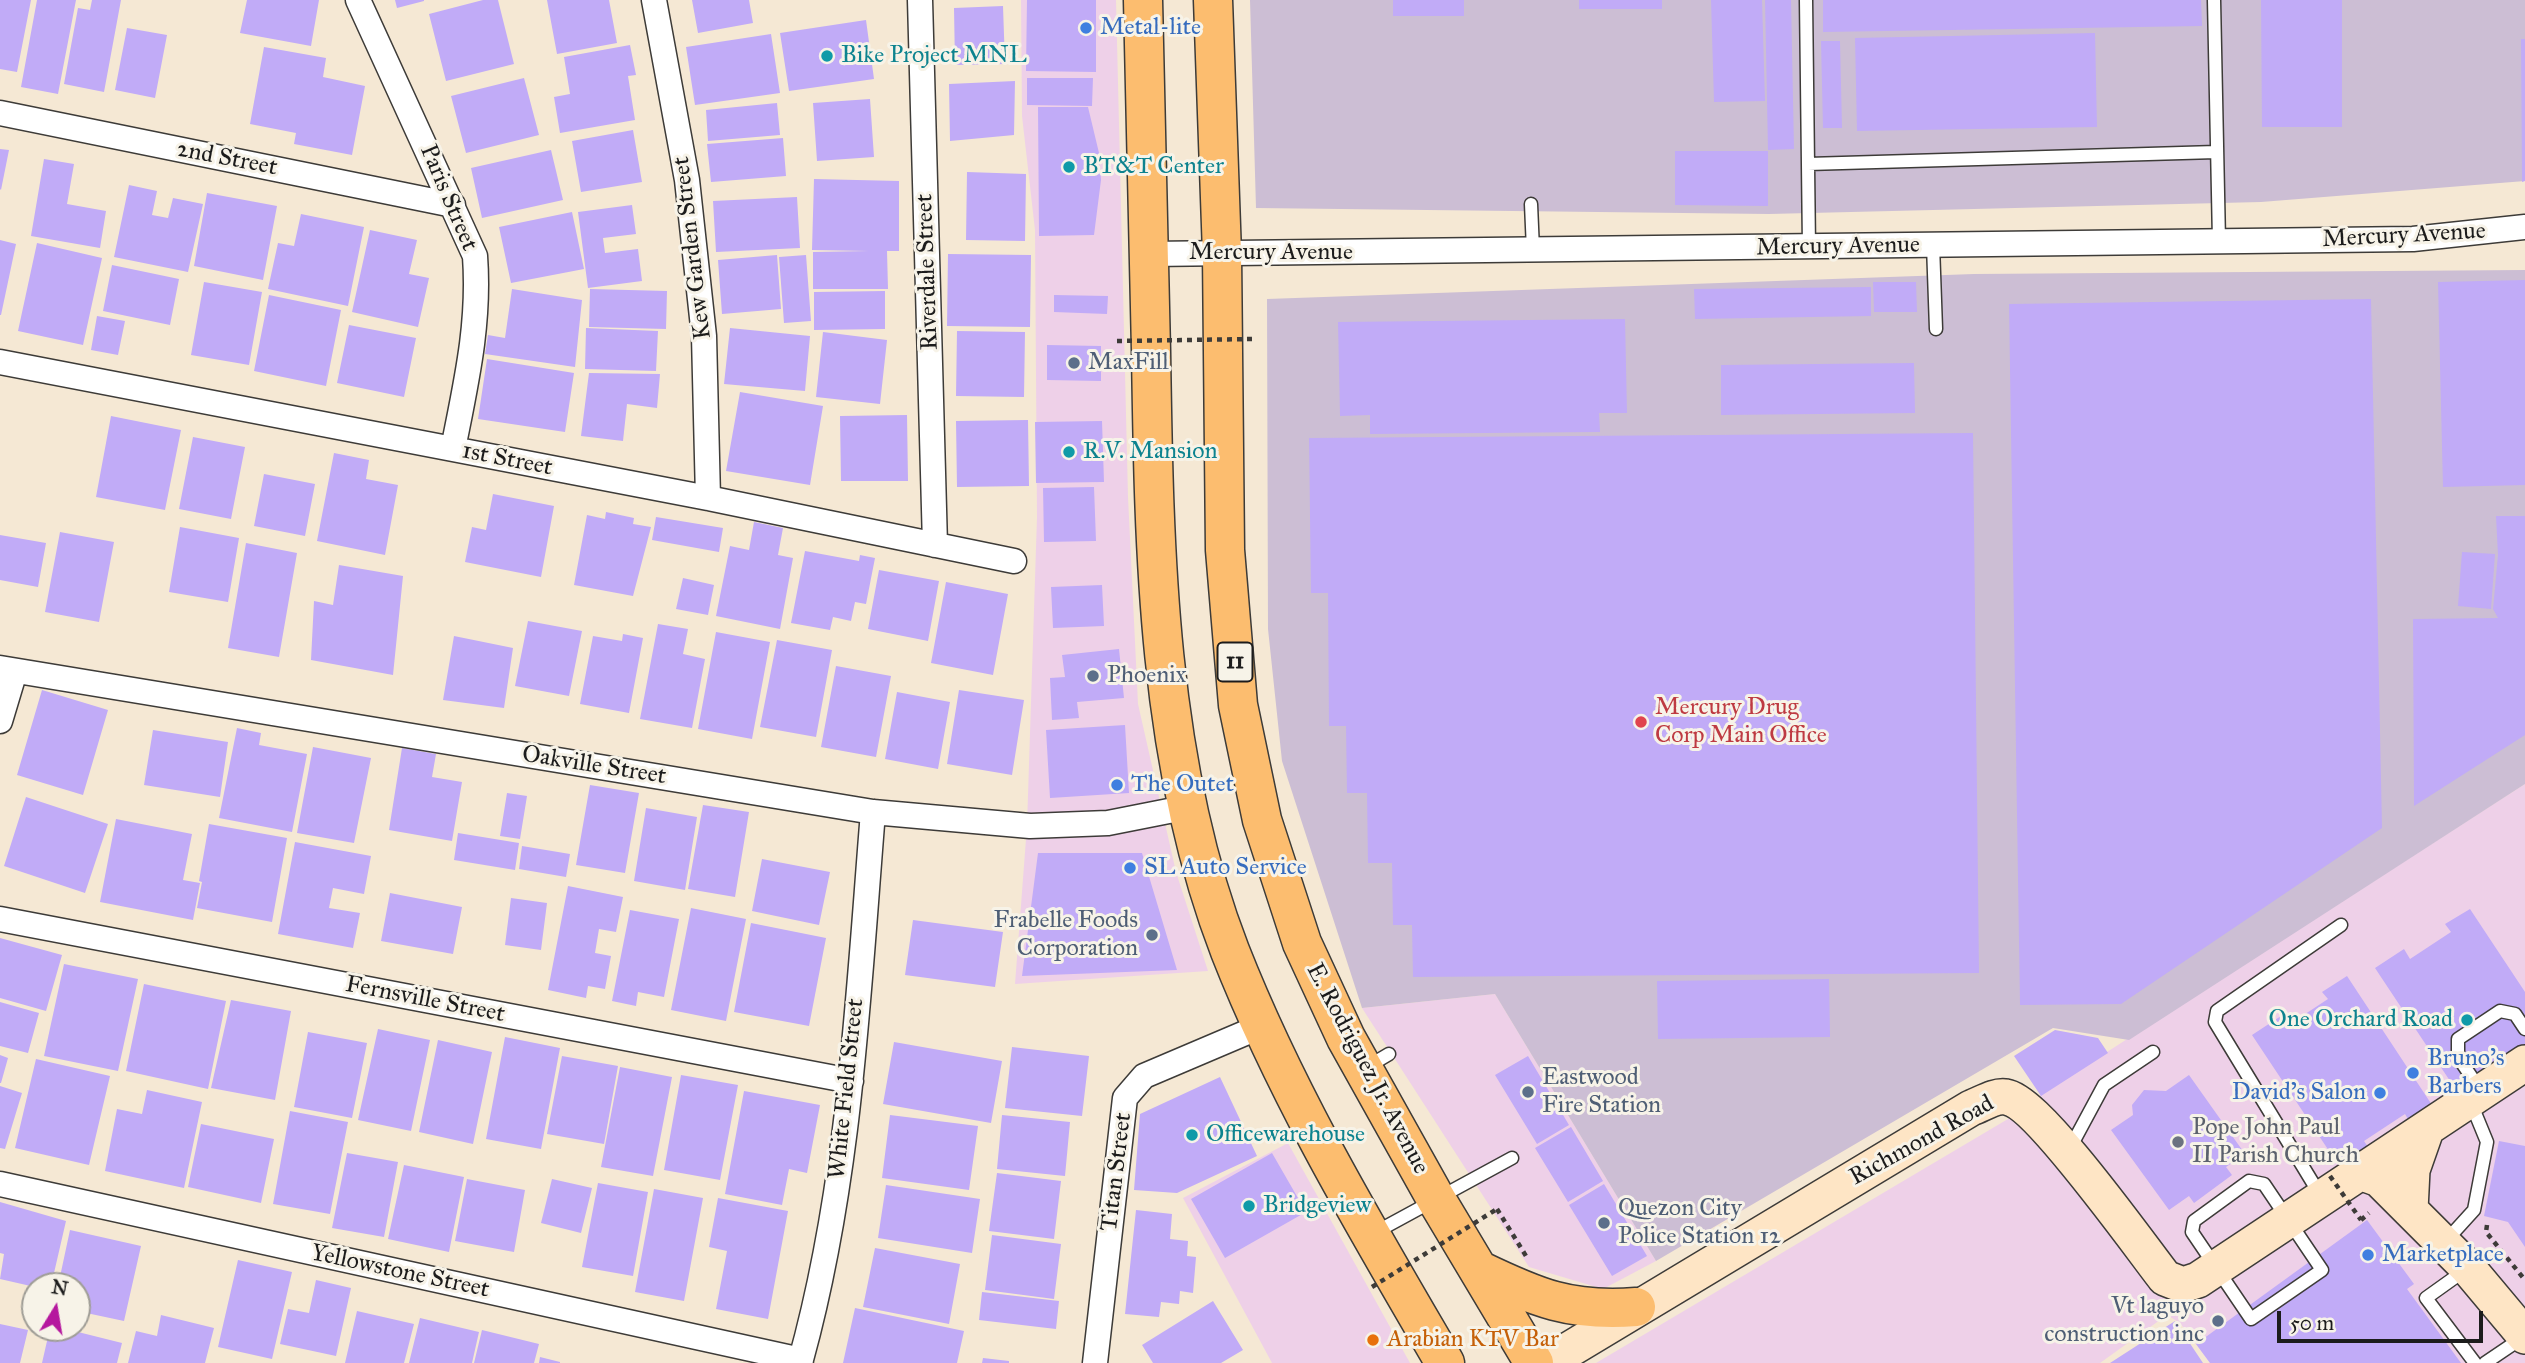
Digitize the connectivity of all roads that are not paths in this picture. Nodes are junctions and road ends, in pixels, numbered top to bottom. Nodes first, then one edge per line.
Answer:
1 (358, 0) edge
2 (654, 0) edge
3 (920, 0) edge
4 (1143, 0) edge
5 (1213, 0) edge
6 (1806, 0) edge
7 (2214, 0) edge
8 (0, 114) edge
9 (2216, 152) junction
10 (1808, 164) junction
11 (1531, 204) dead end
12 (453, 205) junction
13 (2525, 227) edge
14 (2219, 241) junction
15 (1933, 245) junction
16 (1809, 247) junction
17 (1533, 250) junction
18 (1149, 254) junction
19 (1222, 254) junction
20 (1936, 329) dead end
21 (0, 362) edge
22 (453, 449) junction
23 (708, 499) junction
24 (935, 545) junction
25 (1014, 561) dead end
26 (8, 670) edge
27 (0, 721) edge
28 (1189, 807) junction
29 (873, 812) junction
30 (0, 919) edge
31 (2341, 925) dead end
32 (1264, 1025) junction
33 (2525, 1029) edge
34 (2153, 1052) dead end
35 (2525, 1063) edge
36 (850, 1081) junction
37 (2475, 1096) junction
38 (2426, 1130) junction
39 (2067, 1153) junction
40 (1512, 1158) dead end
41 (2337, 1182) junction
42 (0, 1184) edge
43 (1436, 1199) junction
44 (2410, 1210) junction
45 (2289, 1220) junction
46 (1371, 1235) junction
47 (2444, 1243) junction
48 (2216, 1267) junction
49 (2468, 1268) junction
50 (1479, 1270) junction
51 (1636, 1307) junction
52 (2525, 1336) edge
53 (800, 1362) edge
54 (1095, 1363) edge
55 (1445, 1363) edge
56 (1534, 1363) edge
57 (1547, 1363) edge
58 (2475, 1363) edge
59 (2484, 1363) edge

1 - 12 street, Paris Street
2 - 23 street, Kew Garden Street
3 - 24 street, Riverdale Street
4 - 18 main road
5 - 19 main road, E. Rodriguez Jr. Avenue / 11
6 - 10 lane
7 - 9 lane
8 - 12 street, 2nd Street
9 - 10 lane
9 - 14 lane
10 - 16 lane
11 - 17 lane
12 - 22 street, Paris Street
13 - 14 street, Mercury Avenue
14 - 15 street, Mercury Avenue
15 - 16 street, Mercury Avenue
15 - 20 lane
16 - 17 street, Mercury Avenue
17 - 19 street, Mercury Avenue
18 - 19 street, Mercury Avenue
18 - 28 main road
19 - 43 main road, E. Rodriguez Jr. Avenue / 11
21 - 22 street, 1st Street
22 - 23 street, 1st Street
23 - 24 street, 1st Street
24 - 25 street, 1st Street
26 - 27 street
26 - 29 street, Oakville Street
28 - 29 street, Oakville Street
28 - 32 main road
29 - 36 street, White Field Street
30 - 36 street, Fernsville Street
31 - 41 lane
32 - 46 main road
32 - 54 street, Titan Street
33 - 37 lane
34 - 39 lane
35 - 37 street, Richmond Road
36 - 53 street, White Field Street
37 - 38 street, Richmond Road
37 - 47 lane
38 - 41 street, Richmond Road
38 - 44 street
39 - 48 street, Richmond Road
39 - 51 street, Richmond Road
40 - 43 lane
41 - 44 street
41 - 45 street, Richmond Road
42 - 53 street, Yellowstone Street
43 - 46 lane
43 - 50 main road, E. Rodriguez Jr. Avenue / 11
44 - 47 street
45 - 48 street, Richmond Road
45 - 48 lane
45 - 48 lane
46 - 55 main road
47 - 49 street
49 - 52 street
49 - 58 lane
50 - 51 main road
50 - 56 main road, E. Rodriguez Jr. Avenue / 11
51 - 57 street, Richmond Road
52 - 59 lane

